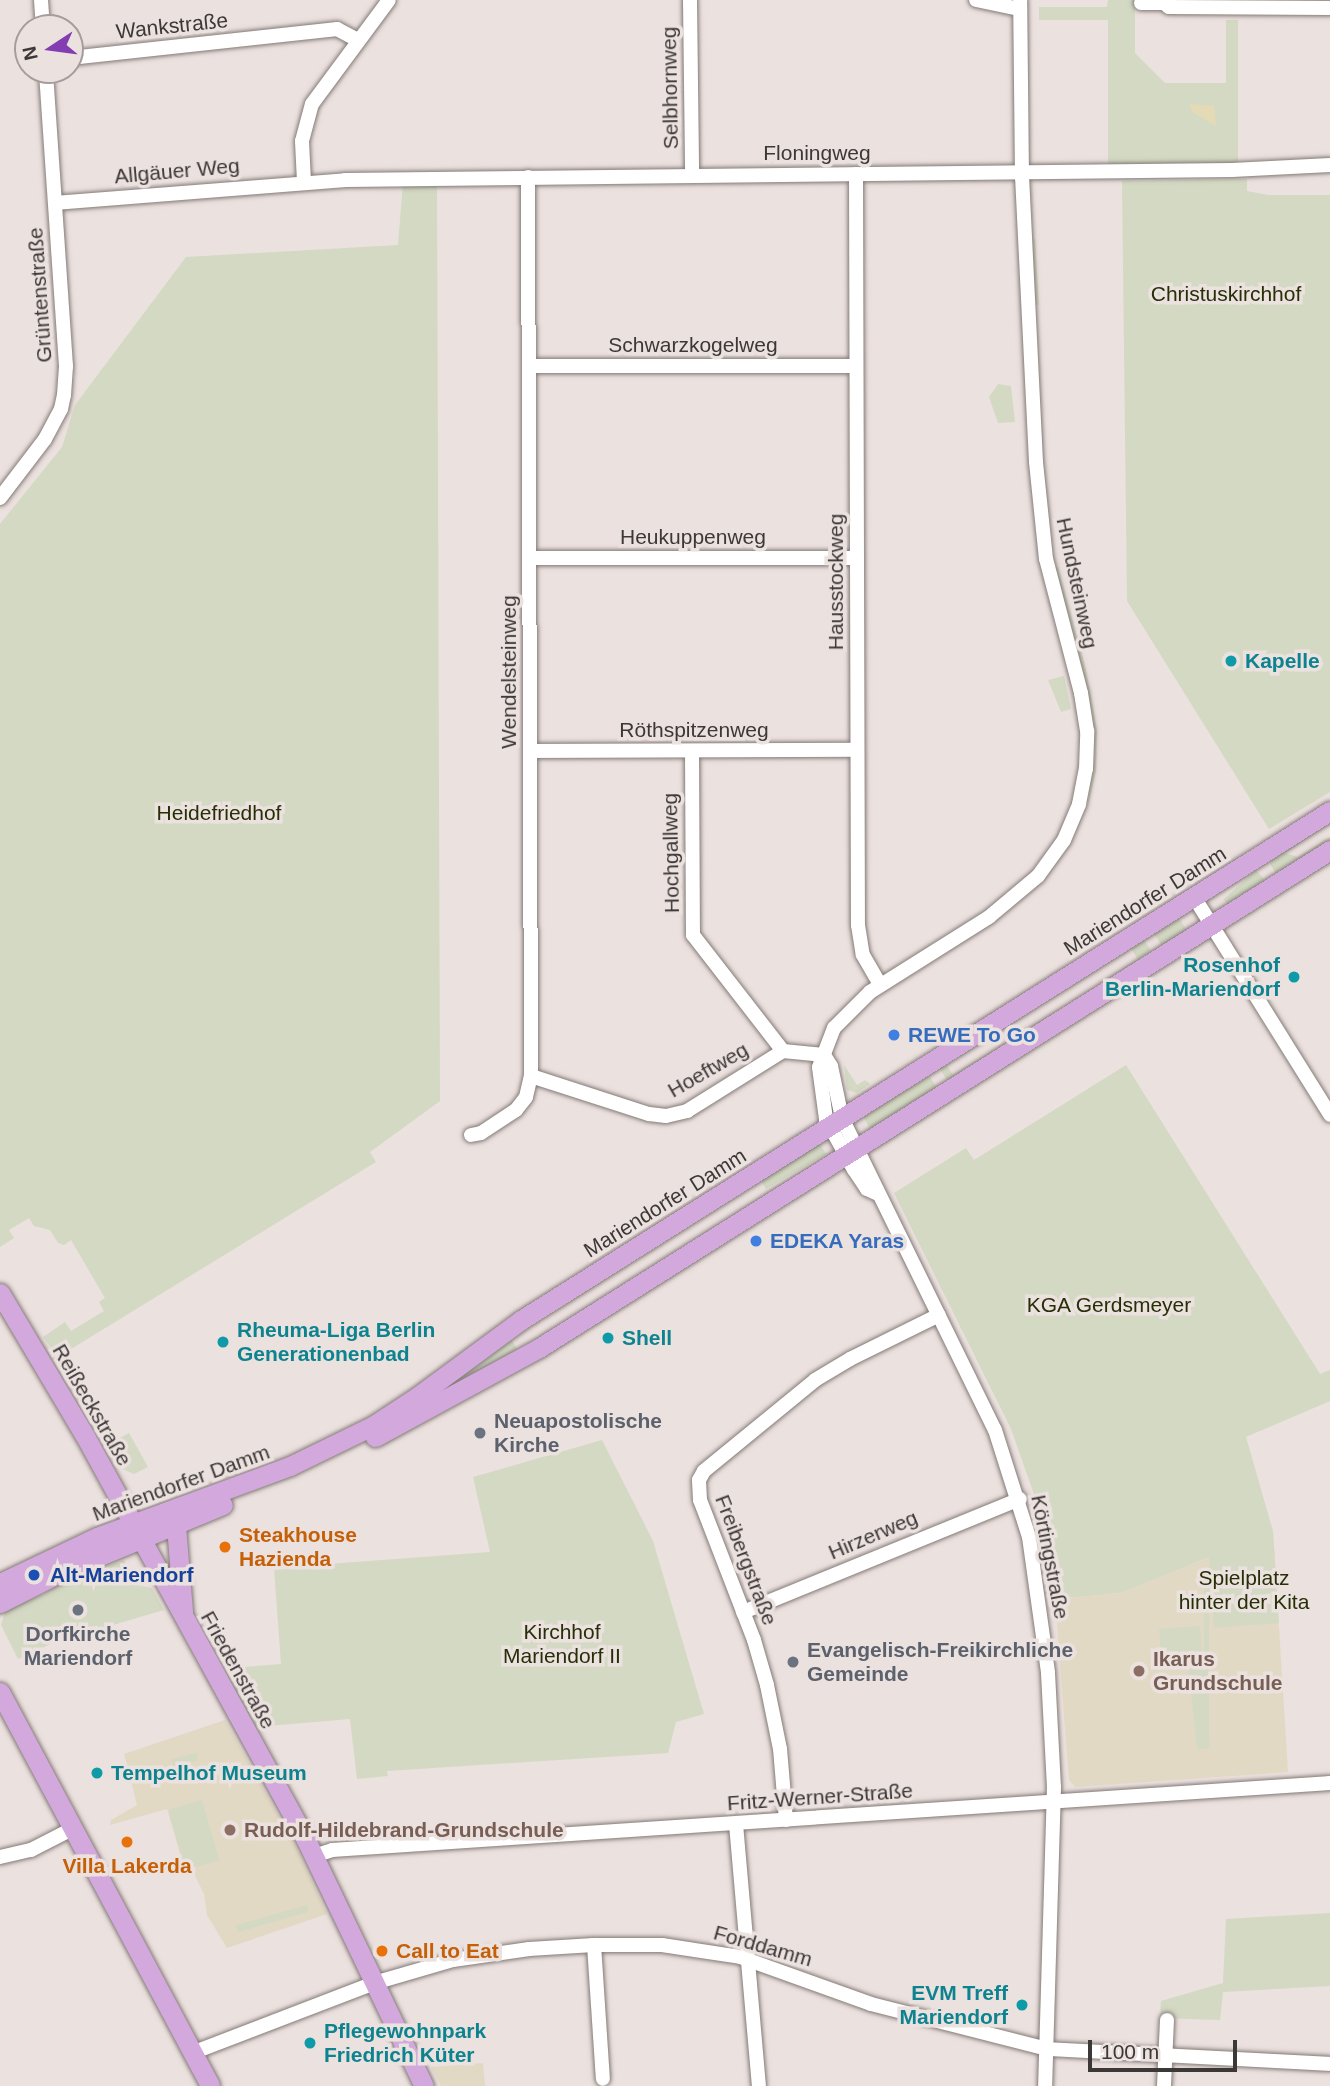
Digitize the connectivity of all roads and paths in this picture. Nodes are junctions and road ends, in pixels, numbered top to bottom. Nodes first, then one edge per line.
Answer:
1 (389, 0) edge
2 (690, 0) edge
3 (976, 0) edge
4 (1141, 2) dead end
5 (1020, 4) edge
6 (1236, 4) edge
7 (1330, 8) edge
8 (358, 40) junction
9 (84, 56) edge
10 (47, 84) edge
11 (1330, 165) edge
12 (856, 173) junction
13 (1022, 173) junction
14 (692, 176) junction
15 (528, 177) junction
16 (304, 182) junction
17 (55, 203) junction
18 (529, 366) junction
19 (856, 366) junction
20 (0, 498) edge
21 (530, 558) junction
22 (857, 558) junction
23 (857, 750) junction
24 (530, 751) junction
25 (692, 751) junction
26 (1330, 811) edge
27 (1330, 850) edge
28 (1194, 897) junction
29 (1211, 925) junction
30 (880, 985) junction
31 (783, 1051) junction
32 (824, 1055) junction
33 (531, 1076) junction
34 (1330, 1115) edge
35 (835, 1122) junction
36 (471, 1135) dead end
37 (851, 1151) junction
38 (0, 1293) edge
39 (939, 1315) junction
40 (1020, 1499) junction
41 (176, 1526) junction
42 (137, 1533) junction
43 (0, 1583) edge
44 (0, 1603) edge
45 (743, 1612) junction
46 (184, 1620) junction
47 (0, 1692) edge
48 (1330, 1783) edge
49 (1054, 1803) junction
50 (786, 1821) junction
51 (736, 1824) junction
52 (72, 1829) junction
53 (314, 1856) junction
54 (0, 1857) edge
55 (594, 1945) junction
56 (749, 1960) junction
57 (374, 1983) junction
58 (1167, 2020) dead end
59 (1046, 2049) junction
60 (192, 2053) junction
61 (1166, 2055) junction
62 (1330, 2064) edge
63 (603, 2079) dead end
64 (210, 2086) edge
65 (424, 2086) edge
66 (759, 2086) edge
67 (1045, 2086) edge
68 (1164, 2086) edge

1 - 8 street
2 - 14 street, Selbhornweg
3 - 5 street
4 - 6 street
5 - 13 street, Hundsteinweg
6 - 7 street
8 - 9 street, Wankstraße
8 - 16 street
10 - 17 street, Grüntenstraße
11 - 13 street, Floningweg
12 - 13 street, Floningweg
12 - 14 street, Floningweg
12 - 19 street, Hausstockweg
13 - 30 street, Hundsteinweg
14 - 15 street, Floningweg
15 - 16 street, Floningweg
15 - 18 street, Wendelsteinweg
16 - 17 street, Allgäuer Weg
17 - 20 street, Grüntenstraße
18 - 19 street, Schwarzkogelweg
18 - 21 street, Wendelsteinweg
19 - 22 street, Hausstockweg
21 - 22 street, Heukuppenweg
21 - 24 street, Wendelsteinweg
22 - 23 street, Hausstockweg
23 - 25 street, Röthspitzenweg
23 - 30 street, Hausstockweg
24 - 25 street, Röthspitzenweg
24 - 33 street, Wendelsteinweg
25 - 31 street, Hochgallweg
26 - 28 main road, Mariendorfer Damm
27 - 29 main road, Mariendorfer Damm
28 - 29 street
28 - 35 main road, Mariendorfer Damm
29 - 34 street
29 - 37 main road, Mariendorfer Damm
30 - 32 street, Hundsteinweg
31 - 32 street, Hoeftweg
31 - 33 street, Hoeftweg
32 - 35 street
33 - 36 street, Wendelsteinweg
35 - 37 street
35 - 42 main road, Mariendorfer Damm
37 - 39 street, Körtingstraße
37 - 41 main road, Mariendorfer Damm
38 - 42 main road, Reißeckstraße
39 - 40 street, Körtingstraße
39 - 45 street, Freibergstraße
40 - 45 street, Hirzerweg
40 - 49 street, Körtingstraße
41 - 42 main road, Mariendorfer Damm
41 - 46 main road
42 - 43 main road, Mariendorfer Damm
42 - 44 main road, Mariendorfer Damm
42 - 46 main road, Friedenstraße
45 - 50 street, Freibergstraße
46 - 53 main road, Friedenstraße
47 - 52 main road
48 - 49 street, Fritz-Werner-Straße
49 - 50 street, Fritz-Werner-Straße
49 - 59 street, Körtingstraße
50 - 51 street, Fritz-Werner-Straße
51 - 53 street, Fritz-Werner-Straße
51 - 56 street
52 - 54 street
52 - 60 main road
53 - 57 main road, Friedenstraße
55 - 56 street, Forddamm
55 - 57 street, Forddamm
55 - 63 street
56 - 59 street, Forddamm
56 - 66 street
57 - 60 street, Forddamm
57 - 65 main road, Friedenstraße
58 - 61 street
59 - 61 street, Forddamm
59 - 67 street, Körtingstraße
60 - 64 main road
61 - 62 street, Forddamm
61 - 68 street

